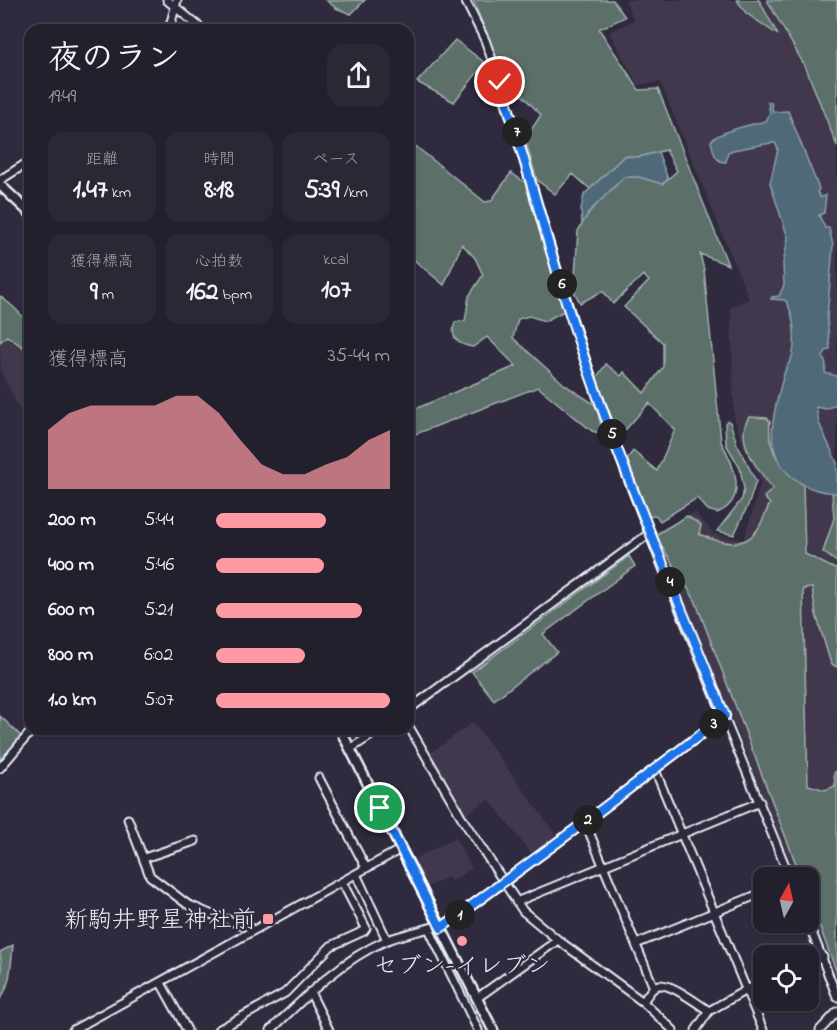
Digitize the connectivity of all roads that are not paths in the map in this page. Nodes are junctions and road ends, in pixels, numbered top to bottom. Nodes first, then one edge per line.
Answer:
1 (167, 0) edge
2 (465, 0) edge
3 (177, 4) edge
4 (171, 24) edge
5 (197, 24) edge
6 (24, 165) edge
7 (0, 180) edge
8 (0, 185) edge
9 (24, 207) edge
10 (650, 533) junction
11 (414, 706) edge
12 (725, 716) junction
13 (28, 735) edge
14 (343, 735) edge
15 (372, 735) edge
16 (414, 735) edge
17 (350, 750) junction
18 (0, 768) edge
19 (655, 770) junction
20 (319, 778) dead end
21 (760, 802) junction
22 (128, 819) dead end
23 (585, 822) junction
24 (682, 834) junction
25 (195, 841) dead end
26 (401, 849) junction
27 (144, 858) junction
28 (603, 866) junction
29 (786, 867) edge
30 (366, 868) junction
31 (356, 874) junction
32 (342, 882) junction
33 (503, 883) junction
34 (753, 896) edge
35 (516, 902) junction
36 (714, 912) junction
37 (440, 926) junction
38 (429, 929) junction
39 (252, 931) junction
40 (813, 933) edge
41 (387, 940) junction
42 (558, 940) junction
43 (636, 944) junction
44 (823, 957) junction
45 (819, 959) edge
46 (161, 983) junction
47 (753, 987) edge
48 (654, 988) junction
49 (746, 990) junction
50 (310, 992) junction
51 (477, 998) junction
52 (837, 998) edge
53 (643, 1002) junction
54 (709, 1011) junction
55 (837, 1012) edge
56 (73, 1030) edge
57 (187, 1030) edge
58 (218, 1030) edge
59 (271, 1030) edge
60 (328, 1030) edge
61 (477, 1030) edge
62 (493, 1030) edge
63 (673, 1030) edge
64 (696, 1030) edge
65 (762, 1030) edge
66 (820, 1030) edge

1 - 3 street
2 - 10 street
3 - 4 street
3 - 5 street
6 - 7 street
8 - 9 main road
10 - 11 street
10 - 12 street
12 - 19 street
12 - 21 street
13 - 18 street
14 - 17 main road
15 - 17 street
16 - 33 street
17 - 26 main road
19 - 23 street
19 - 24 street
20 - 30 street
21 - 24 street
21 - 29 street
22 - 27 street
23 - 28 street
23 - 33 street
24 - 28 street
24 - 36 street
25 - 27 street
26 - 30 street
26 - 37 main road
27 - 39 street
28 - 35 street
28 - 43 street
30 - 31 street
31 - 32 street
31 - 41 street
32 - 39 street
32 - 58 street
33 - 35 street
33 - 37 street
34 - 36 street
35 - 42 street
36 - 43 street
36 - 49 street
37 - 38 street
37 - 51 main road
38 - 41 street
38 - 61 street
39 - 46 street
40 - 44 street
41 - 50 street
42 - 51 street
42 - 53 street
43 - 48 street
44 - 45 street
44 - 52 street
46 - 56 street
46 - 57 street
47 - 49 street
48 - 53 street
48 - 54 street
49 - 54 street
49 - 65 street
50 - 59 street
50 - 60 street
51 - 62 main road
53 - 63 street
54 - 64 street
55 - 66 street

